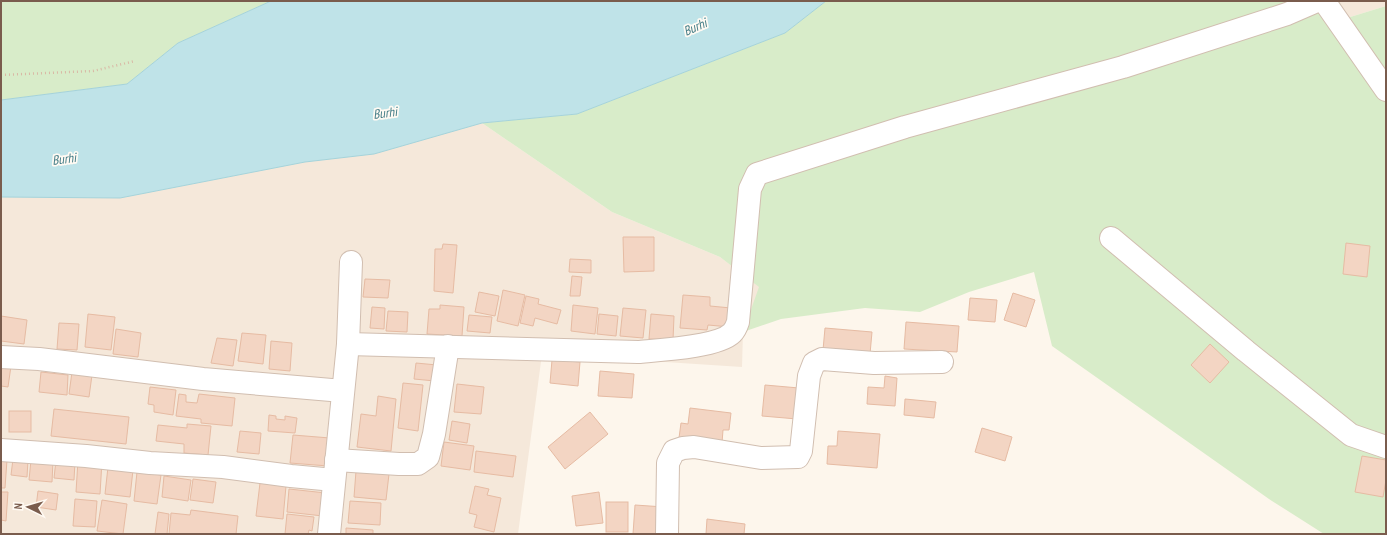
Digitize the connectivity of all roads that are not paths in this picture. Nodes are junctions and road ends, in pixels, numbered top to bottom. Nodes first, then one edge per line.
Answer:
1 (1317, 1) edge
2 (1324, 1) edge
3 (1386, 90) edge
4 (1111, 238) dead end
5 (351, 262) dead end
6 (348, 344) junction
7 (448, 346) junction
8 (1, 357) edge
9 (942, 362) dead end
10 (343, 391) junction
11 (1386, 447) edge
12 (1, 450) edge
13 (335, 470) junction
14 (329, 534) edge
15 (667, 534) edge

1 - 7 street
2 - 3 street
4 - 11 street
5 - 6 street
6 - 7 street
6 - 10 street
7 - 13 street
8 - 10 street
9 - 15 street
10 - 13 street
12 - 13 street
13 - 14 street

